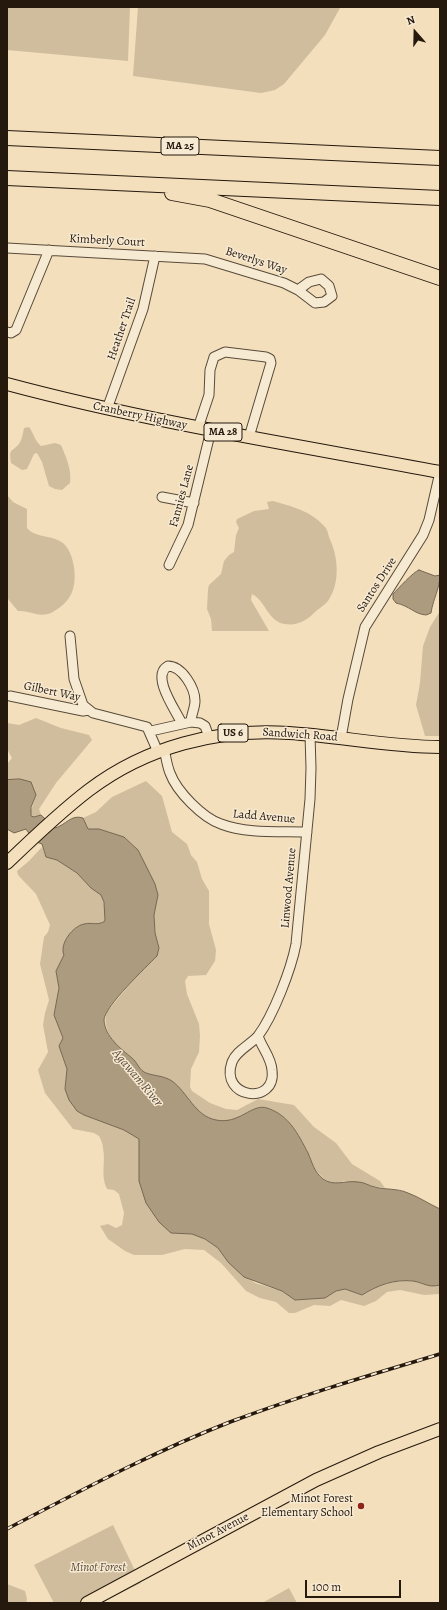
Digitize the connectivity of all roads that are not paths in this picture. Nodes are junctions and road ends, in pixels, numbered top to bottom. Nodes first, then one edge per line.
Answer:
1 (7, 138) edge
2 (440, 158) edge
3 (7, 178) edge
4 (110, 183) junction
5 (440, 198) edge
6 (7, 248) edge
7 (49, 250) junction
8 (155, 256) junction
9 (205, 258) joint
10 (436, 275) edge
11 (298, 290) dead end
12 (7, 332) edge
13 (7, 384) edge
14 (107, 409) junction
15 (198, 428) junction
16 (211, 430) junction
17 (249, 437) junction
18 (440, 472) edge
19 (162, 497) dead end
20 (194, 503) junction
21 (169, 565) dead end
22 (70, 636) dead end
23 (10, 696) dead end
24 (89, 710) junction
25 (187, 723) junction
26 (150, 731) junction
27 (310, 734) junction
28 (209, 737) junction
29 (340, 738) junction
30 (440, 747) edge
31 (161, 751) junction
32 (307, 832) junction
33 (7, 863) edge
34 (258, 1036) junction
35 (440, 1429) edge
36 (87, 1603) edge

1 - 2 highway, MA 25
3 - 4 highway
4 - 5 highway
4 - 10 highway
6 - 7 street, Kimberly Court
7 - 8 street, Kimberly Court
7 - 12 street
8 - 9 street, Kimberly Court
8 - 14 street, Heather Trail
9 - 11 street, Beverlys Way
13 - 14 main road, Cranberry Highway / MA 28
14 - 15 main road, Cranberry Highway / MA 28
15 - 16 main road, Cranberry Highway / MA 28
15 - 17 street
16 - 17 main road, Cranberry Highway / MA 28
16 - 20 street, Fannies Lane
17 - 18 main road, Cranberry Highway / MA 28
18 - 29 street, Santos Drive
19 - 20 street
20 - 21 street, Fannies Lane
22 - 24 street
23 - 24 street, Gilbert Way
24 - 26 street, Gilbert Way
25 - 25 street
25 - 26 street
25 - 28 street
26 - 31 street, Ladd Avenue
27 - 28 main road, Sandwich Road / US 6
27 - 29 main road, Sandwich Road / US 6
27 - 32 street, Linwood Avenue
28 - 31 main road, Sandwich Road / US 6
29 - 30 main road, Sandwich Road / US 6
31 - 32 street, Ladd Avenue
31 - 33 main road, Sandwich Road / US 6
32 - 34 street, Linwood Avenue
34 - 34 street, Linwood Avenue
35 - 36 main road, Minot Avenue

